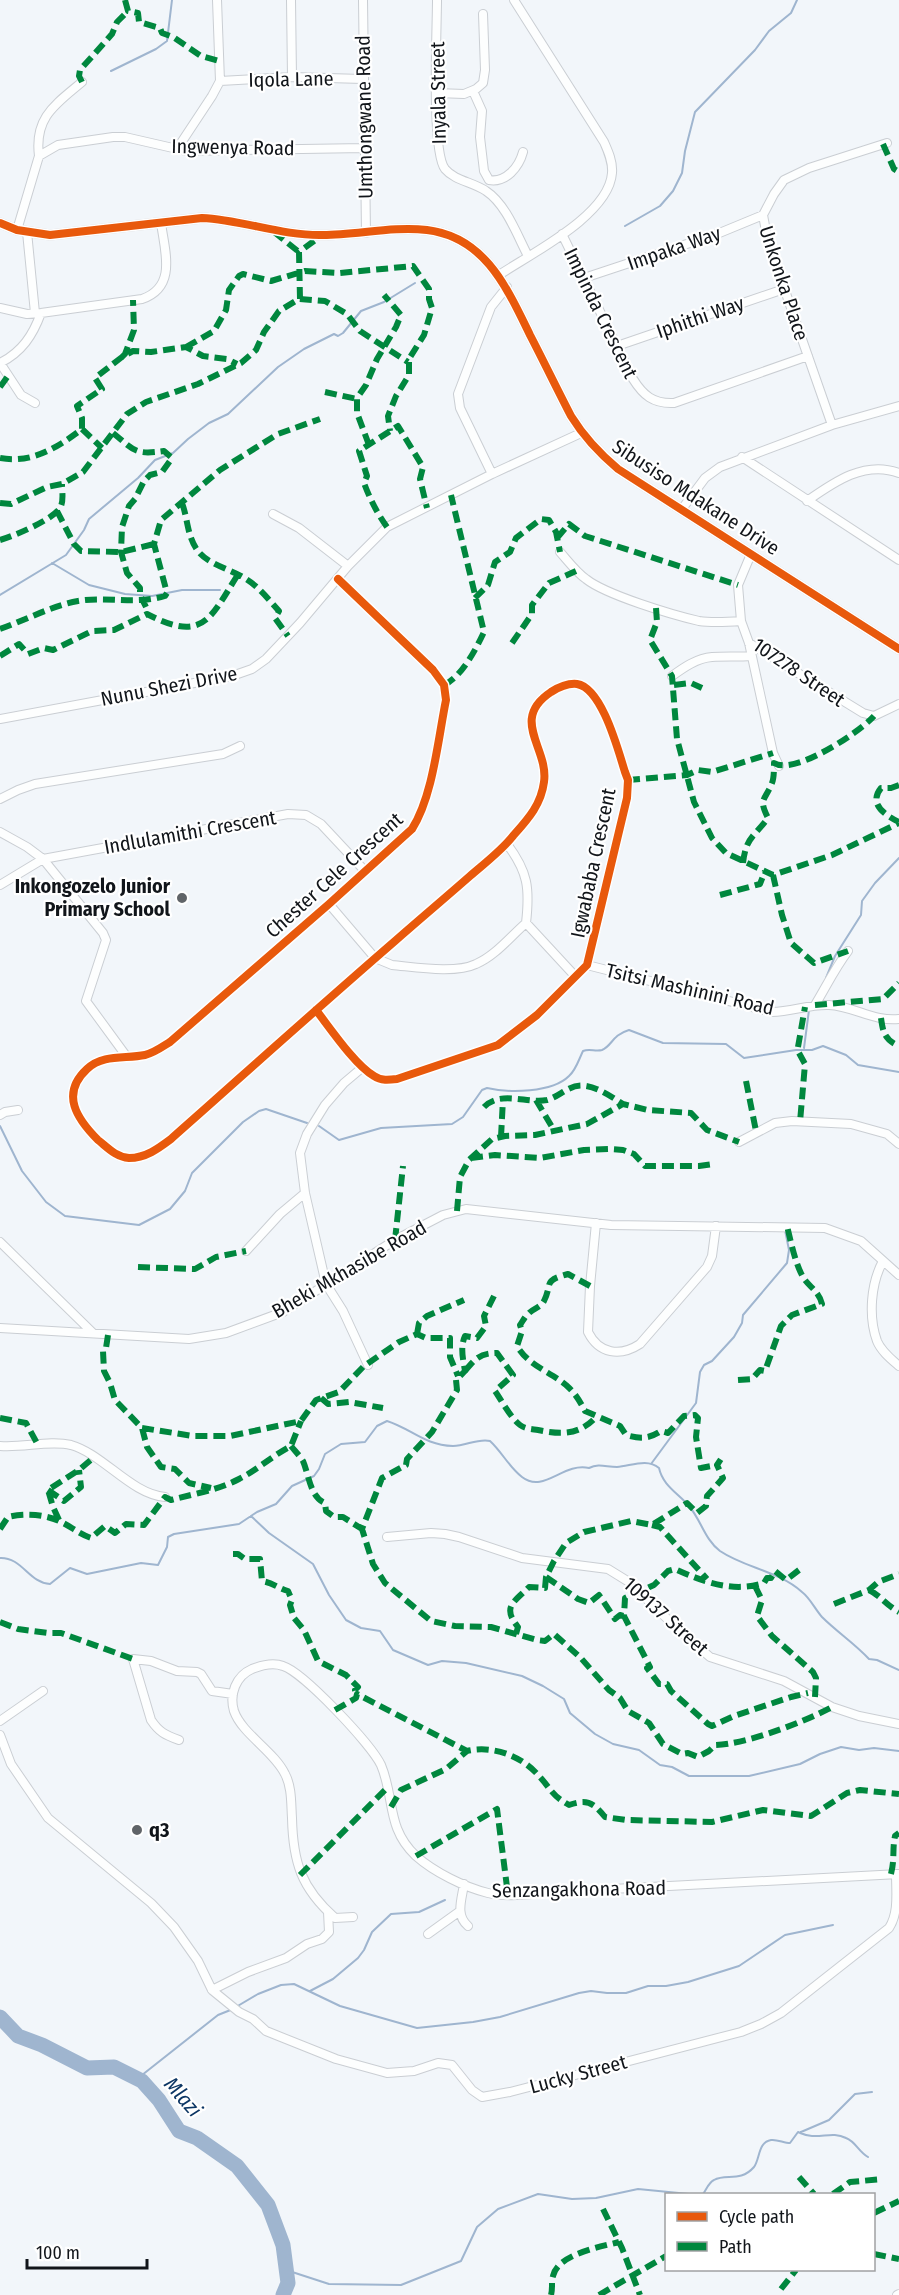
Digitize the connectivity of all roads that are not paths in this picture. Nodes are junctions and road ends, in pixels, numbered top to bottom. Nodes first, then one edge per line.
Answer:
1 (217, 0) edge
2 (291, 0) edge
3 (363, 0) edge
4 (437, 0) edge
5 (514, 0) edge
6 (483, 14) dead end
7 (292, 78) junction
8 (363, 79) junction
9 (220, 81) junction
10 (82, 82) dead end
11 (473, 91) junction
12 (437, 93) junction
13 (887, 143) dead end
14 (365, 148) junction
15 (177, 149) junction
16 (523, 152) dead end
17 (39, 156) junction
18 (763, 215) junction
19 (0, 223) edge
20 (161, 224) junction
21 (22, 231) junction
22 (366, 233) junction
23 (562, 234) junction
24 (528, 256) junction
25 (499, 275) junction
26 (584, 279) junction
27 (507, 287) junction
28 (784, 289) junction
29 (0, 308) edge
30 (38, 313) junction
31 (617, 346) junction
32 (808, 356) junction
33 (0, 363) edge
34 (35, 403) dead end
35 (899, 406) edge
36 (832, 425) junction
37 (581, 433) junction
38 (742, 457) junction
39 (899, 473) edge
40 (492, 474) junction
41 (807, 501) junction
42 (682, 509) junction
43 (273, 514) dead end
44 (560, 552) dead end
45 (751, 554) junction
46 (899, 560) edge
47 (348, 566) junction
48 (338, 579) junction
49 (741, 621) junction
50 (749, 643) junction
51 (899, 648) edge
52 (752, 656) junction
53 (672, 676) dead end
54 (899, 704) edge
55 (0, 719) edge
56 (240, 747) dead end
57 (779, 766) dead end
58 (0, 799) edge
59 (0, 832) edge
60 (507, 844) junction
61 (43, 859) junction
62 (365, 871) junction
63 (0, 885) edge
64 (329, 904) junction
65 (526, 923) junction
66 (848, 951) dead end
67 (375, 958) junction
68 (587, 965) junction
69 (575, 976) junction
70 (815, 1005) junction
71 (316, 1010) junction
72 (899, 1019) edge
73 (127, 1057) junction
74 (363, 1067) junction
75 (18, 1110) dead end
76 (3, 1113) edge
77 (739, 1142) dead end
78 (899, 1144) edge
79 (305, 1193) junction
80 (597, 1223) junction
81 (716, 1227) junction
82 (0, 1242) edge
83 (246, 1251) dead end
84 (883, 1261) junction
85 (899, 1275) edge
86 (326, 1284) junction
87 (0, 1328) edge
88 (93, 1333) junction
89 (368, 1365) dead end
90 (899, 1366) edge
91 (0, 1446) edge
92 (165, 1497) dead end
93 (387, 1537) dead end
94 (43, 1691) dead end
95 (233, 1694) junction
96 (0, 1721) edge
97 (899, 1724) edge
98 (0, 1735) edge
99 (178, 1740) dead end
100 (897, 1874) edge
101 (464, 1884) junction
102 (460, 1911) junction
103 (328, 1912) junction
104 (352, 1917) dead end
105 (468, 1926) dead end
106 (428, 1934) dead end
107 (212, 1990) junction

1 - 9 street
2 - 7 street
3 - 8 street, Umthongwane Road
4 - 12 street, Inyala Street
5 - 23 street
6 - 11 street
7 - 8 street, Iqola Lane
7 - 9 street, Iqola Lane
8 - 14 street, Umthongwane Road
9 - 15 street
10 - 17 street
11 - 12 street
11 - 16 street
12 - 24 street, Inyala Street
13 - 18 street, Unkonka Place
14 - 15 street, Ingwenya Road
14 - 22 street, Umthongwane Road
15 - 17 street, Ingwenya Road
17 - 21 street
18 - 26 street, Impaka Way
18 - 28 street, Unkonka Place
19 - 21 street, Sibusiso Mdakane Drive
20 - 21 street, Sibusiso Mdakane Drive
20 - 22 street, Sibusiso Mdakane Drive
20 - 30 street
21 - 30 street
22 - 25 street, Sibusiso Mdakane Drive
23 - 24 street
23 - 26 street, Impinda Crescent
24 - 25 street
25 - 27 street, Sibusiso Mdakane Drive
26 - 31 street, Impinda Crescent
27 - 37 street, Sibusiso Mdakane Drive
27 - 40 street
28 - 31 street, Iphithi Way
28 - 32 street, Unkonka Place
29 - 30 street
30 - 33 street
31 - 32 street, Impinda Crescent
32 - 36 street, Unkonka Place
33 - 34 street
35 - 36 street
36 - 38 street
37 - 40 street, Nunu Shezi Drive
37 - 42 street, Sibusiso Mdakane Drive
38 - 41 street
38 - 42 street
39 - 41 street
40 - 47 street, Nunu Shezi Drive
41 - 46 street
42 - 45 street, Sibusiso Mdakane Drive
43 - 47 street
44 - 49 street
45 - 49 street, 107278 Street
45 - 51 street, Sibusiso Mdakane Drive
47 - 48 street, Nunu Shezi Drive
48 - 55 street, Nunu Shezi Drive
48 - 62 street, Chester Cele Crescent
49 - 50 street, 107278 Street
50 - 52 street
50 - 54 street, 107278 Street
52 - 53 street
52 - 57 street
56 - 58 street
59 - 61 street
60 - 65 street
60 - 67 street, Igwababa Crescent
60 - 68 street, Igwababa Crescent
61 - 62 street, Indlulamithi Crescent
61 - 63 street, Indlulamithi Crescent
61 - 73 street
62 - 64 street, Chester Cele Crescent
64 - 67 street
64 - 73 street, Chester Cele Crescent
65 - 67 street
65 - 69 street
66 - 70 street
67 - 71 street, Igwababa Crescent
68 - 69 street, Igwababa Crescent
68 - 70 street, Tsitsi Mashinini Road
69 - 74 street, Igwababa Crescent
70 - 72 street, Tsitsi Mashinini Road
71 - 73 street, Igwababa Crescent
71 - 74 street, Igwababa Crescent
74 - 79 street
75 - 76 street
77 - 78 street
79 - 83 street
79 - 86 street
80 - 81 street, Bheki Mkhasibe Road
80 - 81 street
80 - 86 street, Bheki Mkhasibe Road
81 - 84 street, Bheki Mkhasibe Road
82 - 88 street
84 - 85 street, Bheki Mkhasibe Road
84 - 90 street
86 - 88 street, Bheki Mkhasibe Road
86 - 89 street
87 - 88 street, Bheki Mkhasibe Road
91 - 92 street
93 - 97 street, 109137 Street
94 - 96 street
95 - 99 street
95 - 101 street, Senzangakhona Road
95 - 103 street
98 - 107 street
100 - 101 street, Senzangakhona Road
100 - 107 street, Lucky Street
101 - 102 street
102 - 105 street
102 - 106 street
103 - 104 street
103 - 107 street

